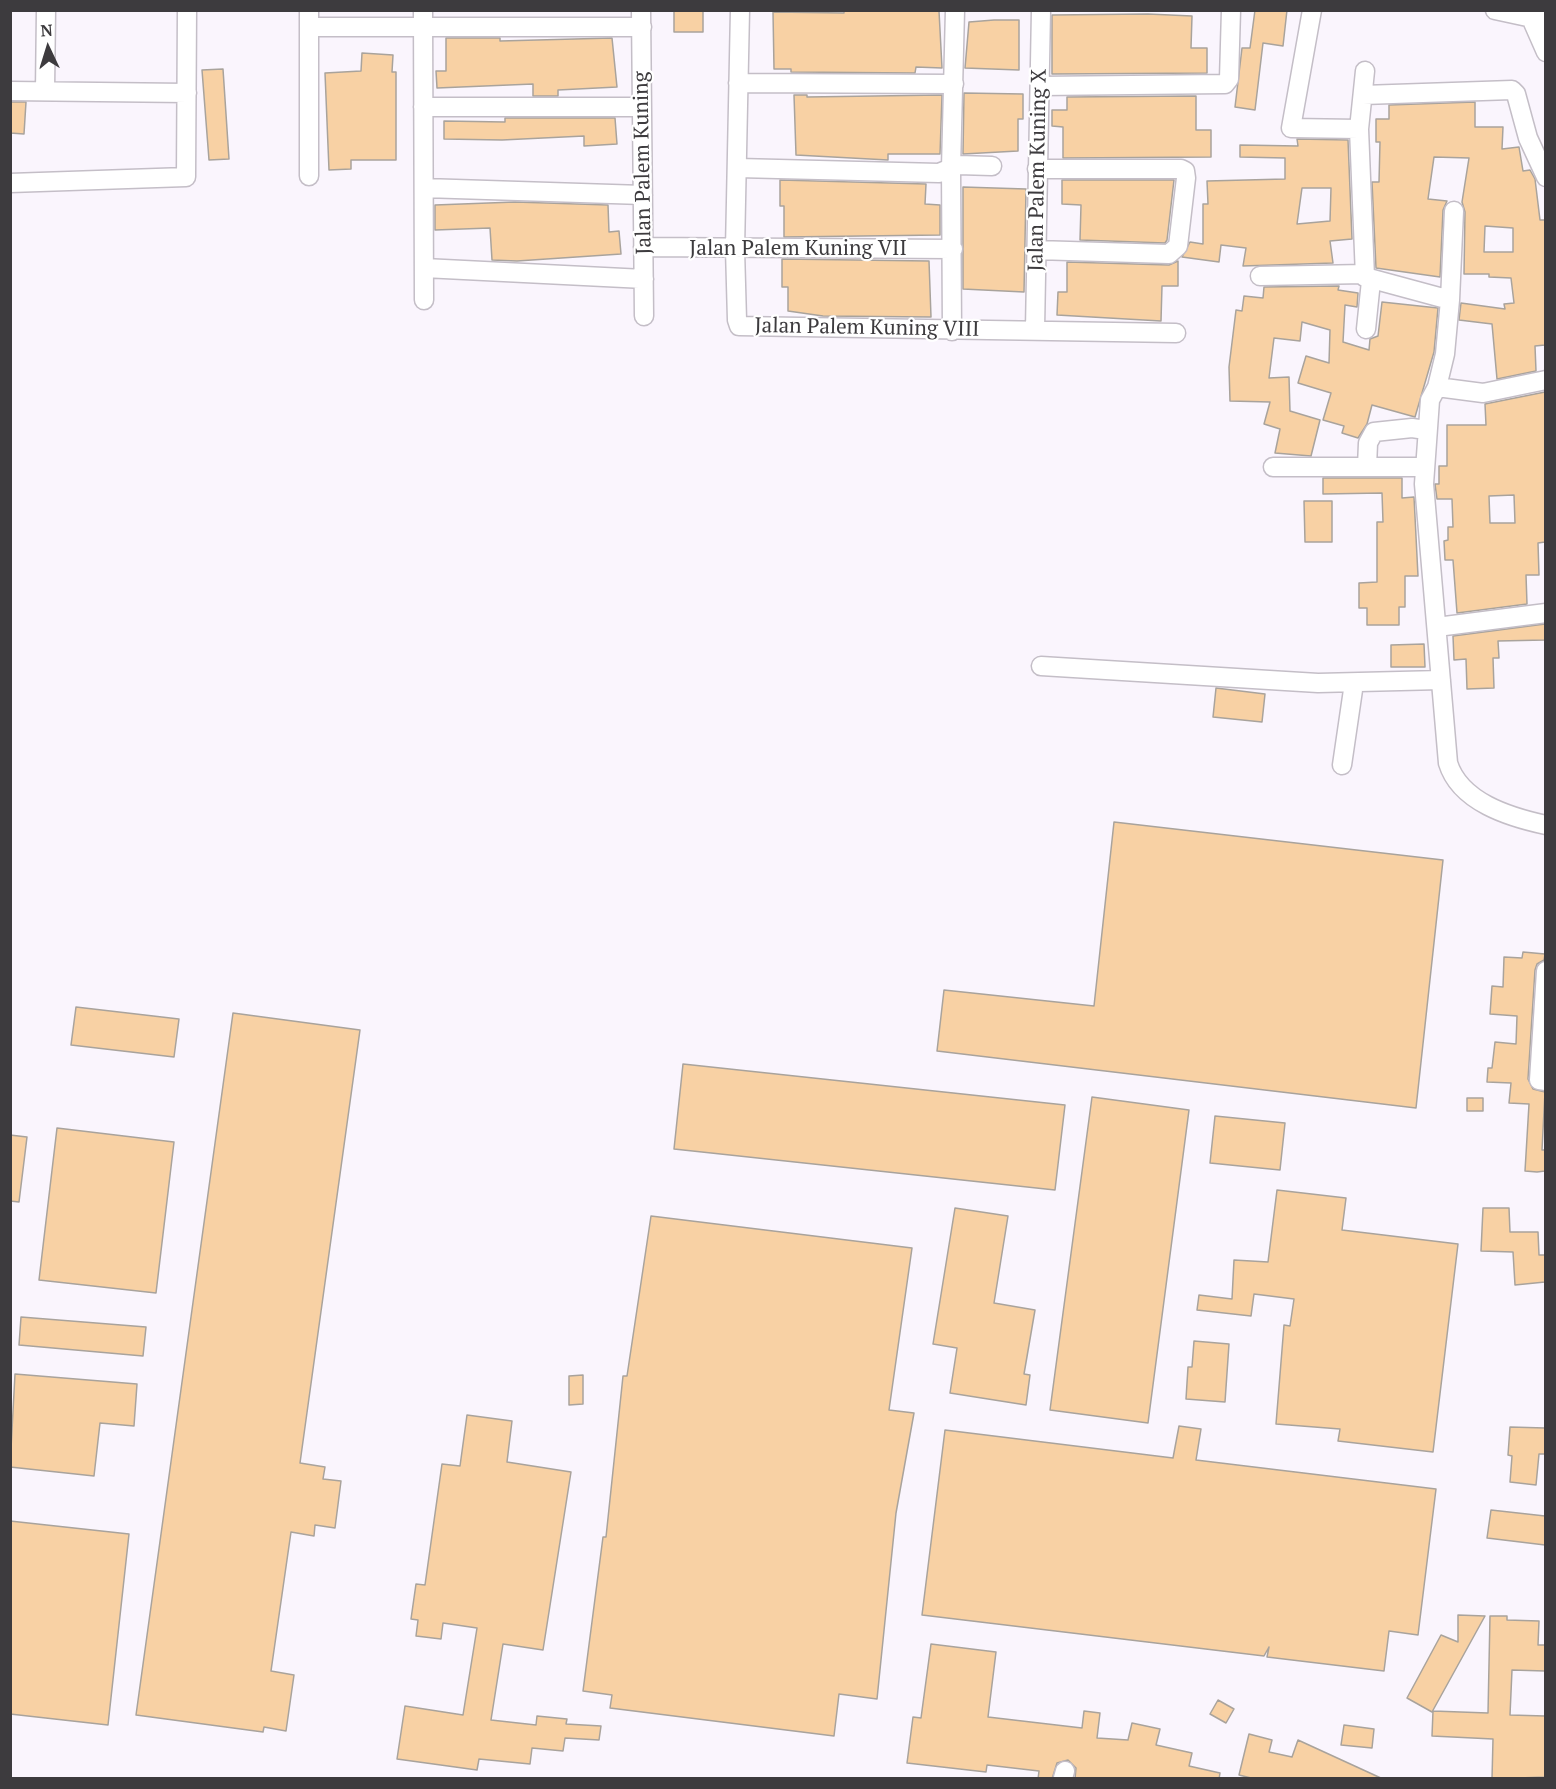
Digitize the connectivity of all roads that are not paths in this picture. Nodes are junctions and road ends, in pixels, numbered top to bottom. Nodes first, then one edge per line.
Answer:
1 (46, 10) edge
2 (188, 10) edge
3 (740, 10) edge
4 (955, 10) edge
5 (1041, 10) edge
6 (1231, 10) edge
7 (1312, 10) edge
8 (1495, 10) edge
9 (1536, 17) edge
10 (309, 19) edge
11 (423, 19) edge
12 (641, 19) edge
13 (1545, 52) edge
14 (1365, 71) dead end
15 (738, 83) junction
16 (954, 84) junction
17 (1040, 86) junction
18 (10, 90) edge
19 (45, 91) junction
20 (187, 93) junction
21 (1363, 95) junction
22 (423, 107) junction
23 (642, 107) junction
24 (1359, 129) junction
25 (992, 166) dead end
26 (738, 168) junction
27 (951, 168) junction
28 (1037, 169) junction
29 (309, 176) dead end
30 (1545, 177) edge
31 (10, 183) edge
32 (424, 188) junction
33 (643, 195) junction
34 (1454, 211) dead end
35 (643, 247) junction
36 (735, 249) junction
37 (953, 249) junction
38 (1036, 250) junction
39 (424, 268) junction
40 (1260, 276) dead end
41 (1368, 277) junction
42 (644, 279) junction
43 (424, 300) dead end
44 (1450, 300) junction
45 (644, 316) dead end
46 (1035, 329) junction
47 (1366, 329) dead end
48 (952, 331) junction
49 (1176, 333) dead end
50 (1545, 380) edge
51 (1437, 387) junction
52 (1426, 430) junction
53 (1273, 466) dead end
54 (1367, 467) junction
55 (1424, 467) junction
56 (1545, 613) edge
57 (1437, 627) junction
58 (1041, 666) dead end
59 (1441, 680) junction
60 (1353, 682) junction
61 (1342, 765) dead end
62 (1545, 825) edge
63 (1545, 971) edge
64 (1545, 1081) edge

1 - 19 street
2 - 20 street
3 - 15 street
4 - 16 street
5 - 17 street, Jalan Palem Kuning X
6 - 17 street
7 - 24 street
8 - 9 street
9 - 13 street
10 - 11 street
10 - 29 street
11 - 12 street
11 - 22 street
12 - 23 street, Jalan Palem Kuning
14 - 21 street
15 - 16 street
15 - 26 street
16 - 27 street
17 - 28 street, Jalan Palem Kuning X
18 - 19 street
19 - 20 street
20 - 31 street
21 - 24 street
21 - 30 street
22 - 23 street
22 - 32 street
23 - 33 street, Jalan Palem Kuning
24 - 41 street
25 - 27 street
26 - 27 street
26 - 36 street
27 - 37 street
28 - 38 street, Jalan Palem Kuning X
28 - 38 street
32 - 33 street
32 - 39 street
33 - 35 street, Jalan Palem Kuning
34 - 44 street
35 - 36 street, Jalan Palem Kuning VII
35 - 42 street, Jalan Palem Kuning
36 - 37 street, Jalan Palem Kuning VII
36 - 48 street, Jalan Palem Kuning VIII
37 - 48 street
38 - 46 street, Jalan Palem Kuning X
39 - 42 street
39 - 43 street
40 - 41 street
41 - 44 street
41 - 47 street
42 - 45 street, Jalan Palem Kuning
44 - 51 street
46 - 48 street, Jalan Palem Kuning VIII
46 - 49 street, Jalan Palem Kuning VIII
50 - 51 street
51 - 52 street
52 - 54 street
52 - 55 street
53 - 54 street
54 - 55 street
55 - 57 street
56 - 57 street
57 - 59 street
58 - 60 street
59 - 60 street
59 - 62 street
60 - 61 street
63 - 64 street

